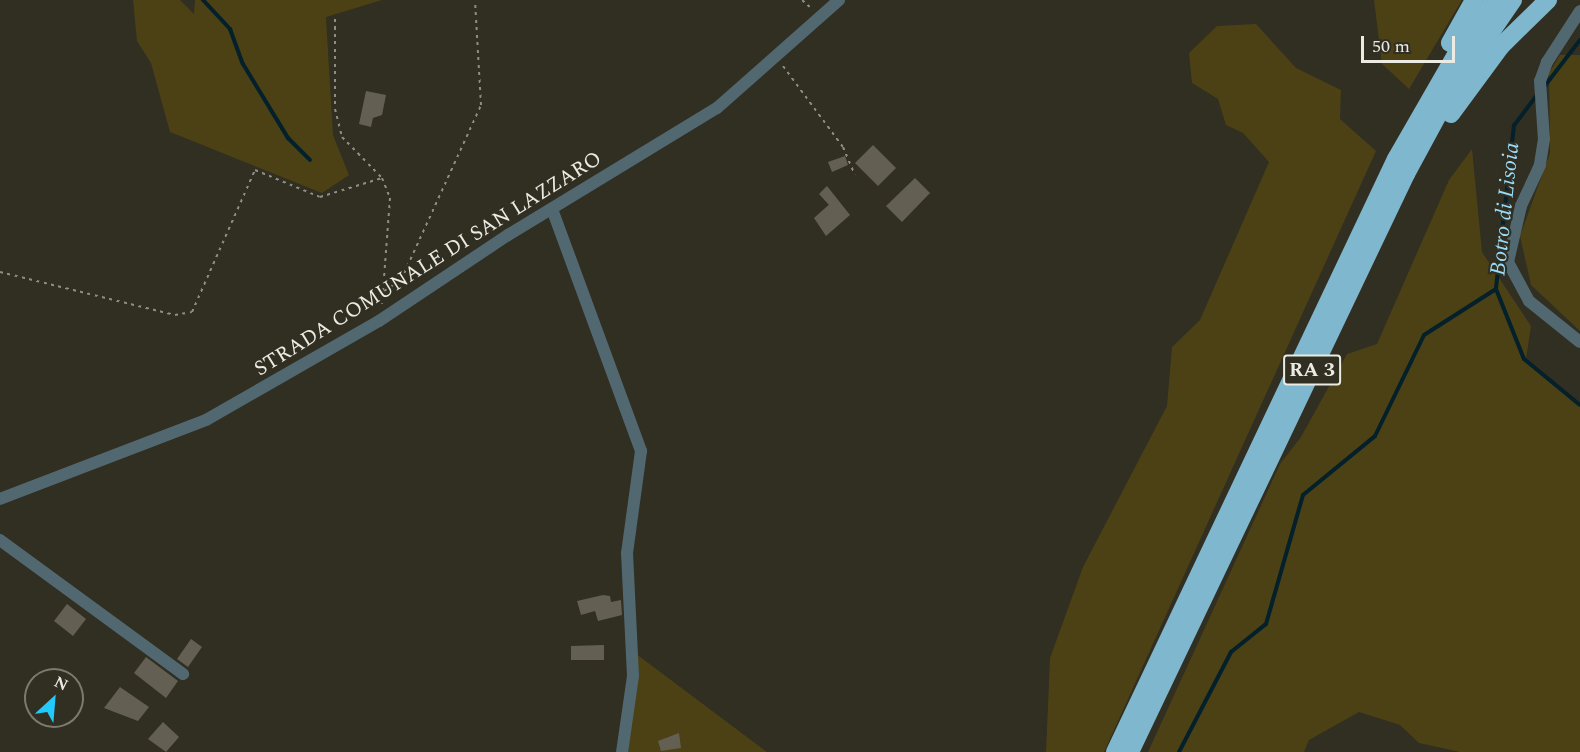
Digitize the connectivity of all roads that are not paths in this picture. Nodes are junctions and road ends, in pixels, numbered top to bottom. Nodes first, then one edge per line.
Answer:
1 (839, 0) edge
2 (1474, 0) edge
3 (1494, 0) edge
4 (1513, 0) edge
5 (1548, 0) edge
6 (1580, 11) edge
7 (552, 208) junction
8 (1580, 342) edge
9 (1296, 367) junction
10 (1279, 441) junction
11 (0, 499) edge
12 (0, 540) edge
13 (183, 674) dead end
14 (622, 752) edge
15 (1114, 752) edge
16 (1130, 752) edge

1 - 7 street, STRADA COMUNALE DI SAN LAZZARO
2 - 9 highway
3 - 9 highway, RA 3
4 - 10 highway, RA 3
5 - 10 highway
6 - 8 street
7 - 11 street, STRADA COMUNALE DI SAN LAZZARO
7 - 14 street
9 - 15 highway, RA 3
10 - 16 highway, RA 3
12 - 13 street

